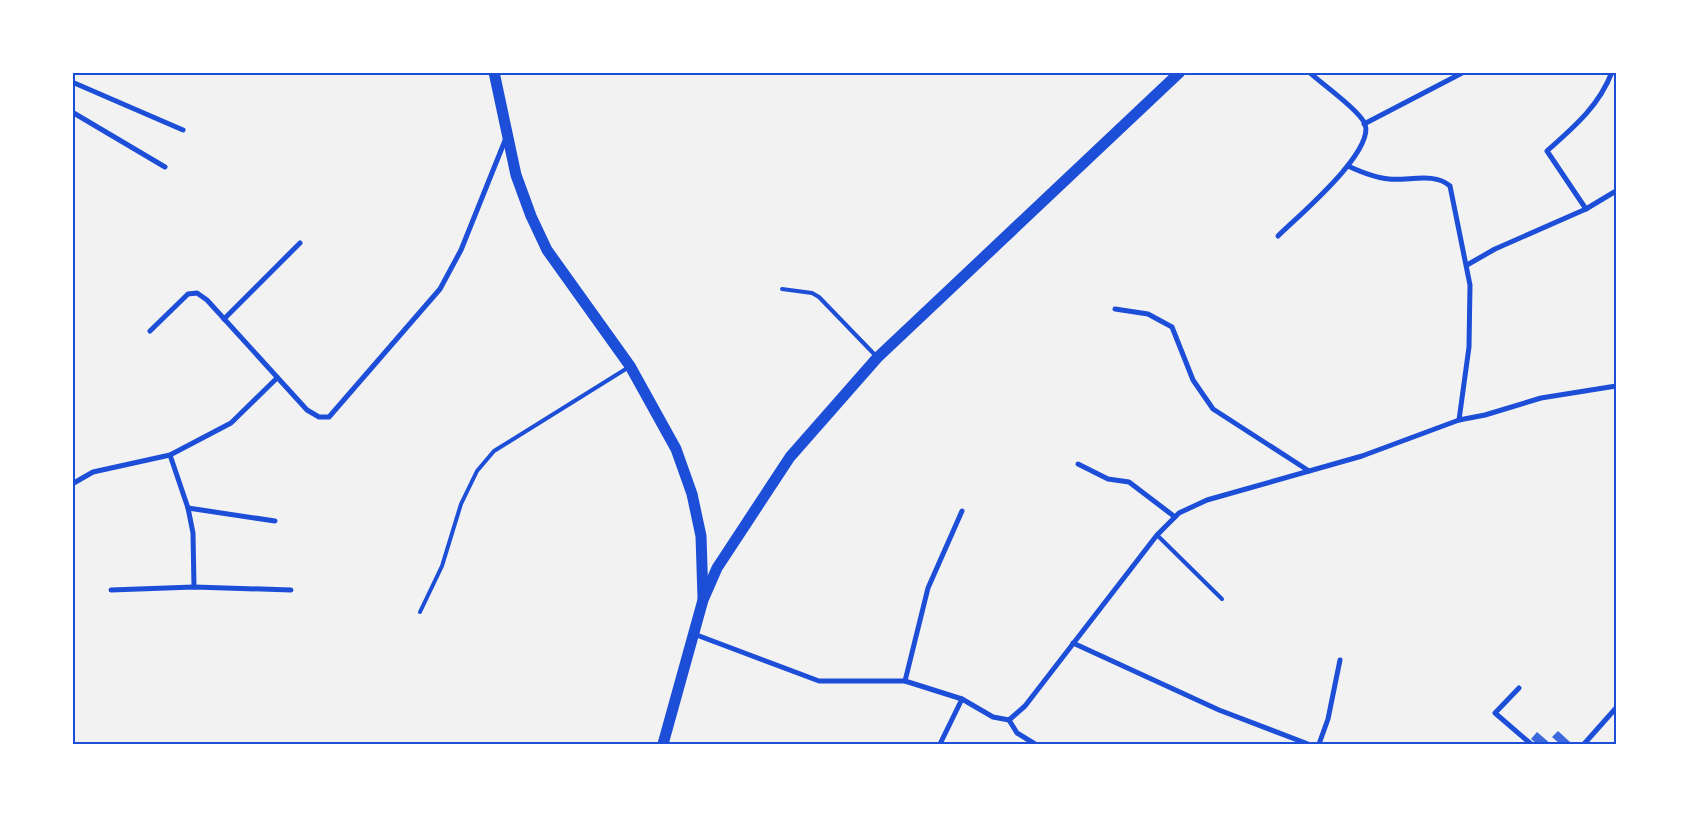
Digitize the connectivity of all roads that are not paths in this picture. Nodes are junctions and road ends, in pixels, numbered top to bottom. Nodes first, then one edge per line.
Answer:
1 (494, 72) edge
2 (1180, 72) edge
3 (1309, 72) edge
4 (1464, 72) edge
5 (1612, 72) edge
6 (72, 82) edge
7 (72, 112) edge
8 (1364, 124) junction
9 (183, 130) dead end
10 (508, 132) junction
11 (1348, 166) junction
12 (165, 167) dead end
13 (1616, 191) edge
14 (1586, 209) junction
15 (1278, 236) dead end
16 (300, 243) dead end
17 (1467, 265) junction
18 (782, 289) dead end
19 (1115, 309) dead end
20 (224, 319) junction
21 (150, 331) dead end
22 (878, 358) junction
23 (630, 366) junction
24 (277, 378) junction
25 (1616, 386) edge
26 (1459, 420) junction
27 (170, 455) junction
28 (1078, 464) dead end
29 (1309, 471) junction
30 (72, 484) edge
31 (188, 508) junction
32 (962, 510) dead end
33 (1175, 516) junction
34 (275, 521) dead end
35 (1157, 535) junction
36 (194, 587) junction
37 (111, 590) dead end
38 (291, 590) dead end
39 (1222, 599) dead end
40 (703, 600) junction
41 (420, 612) dead end
42 (694, 634) junction
43 (1074, 643) junction
44 (1340, 660) dead end
45 (905, 681) junction
46 (1519, 688) dead end
47 (962, 699) junction
48 (1616, 708) edge
49 (1009, 720) junction
50 (663, 744) edge
51 (940, 744) edge
52 (1035, 744) edge
53 (1308, 744) edge
54 (1319, 744) edge
55 (1531, 744) edge
56 (1584, 744) edge

1 - 10 main road
2 - 22 main road
3 - 8 street
4 - 8 street
5 - 14 street
6 - 9 street
7 - 12 street
8 - 11 street
10 - 23 main road
10 - 24 street
11 - 15 street
11 - 17 street
13 - 14 street
14 - 17 street
16 - 20 street
17 - 26 street
18 - 22 lane
19 - 29 street
20 - 21 street
20 - 24 street
22 - 40 main road
23 - 40 main road
23 - 41 lane
24 - 27 street
25 - 26 street
26 - 29 street
27 - 30 street
27 - 31 street
28 - 33 street
29 - 33 street
31 - 34 street
31 - 36 street
32 - 45 street
33 - 35 street
35 - 39 lane
35 - 43 street
36 - 37 street
36 - 38 street
40 - 42 main road
42 - 45 street
42 - 50 main road
43 - 49 street
43 - 53 street
44 - 54 street
45 - 47 street
46 - 55 street
47 - 49 street
47 - 51 street
48 - 56 street
49 - 52 street

